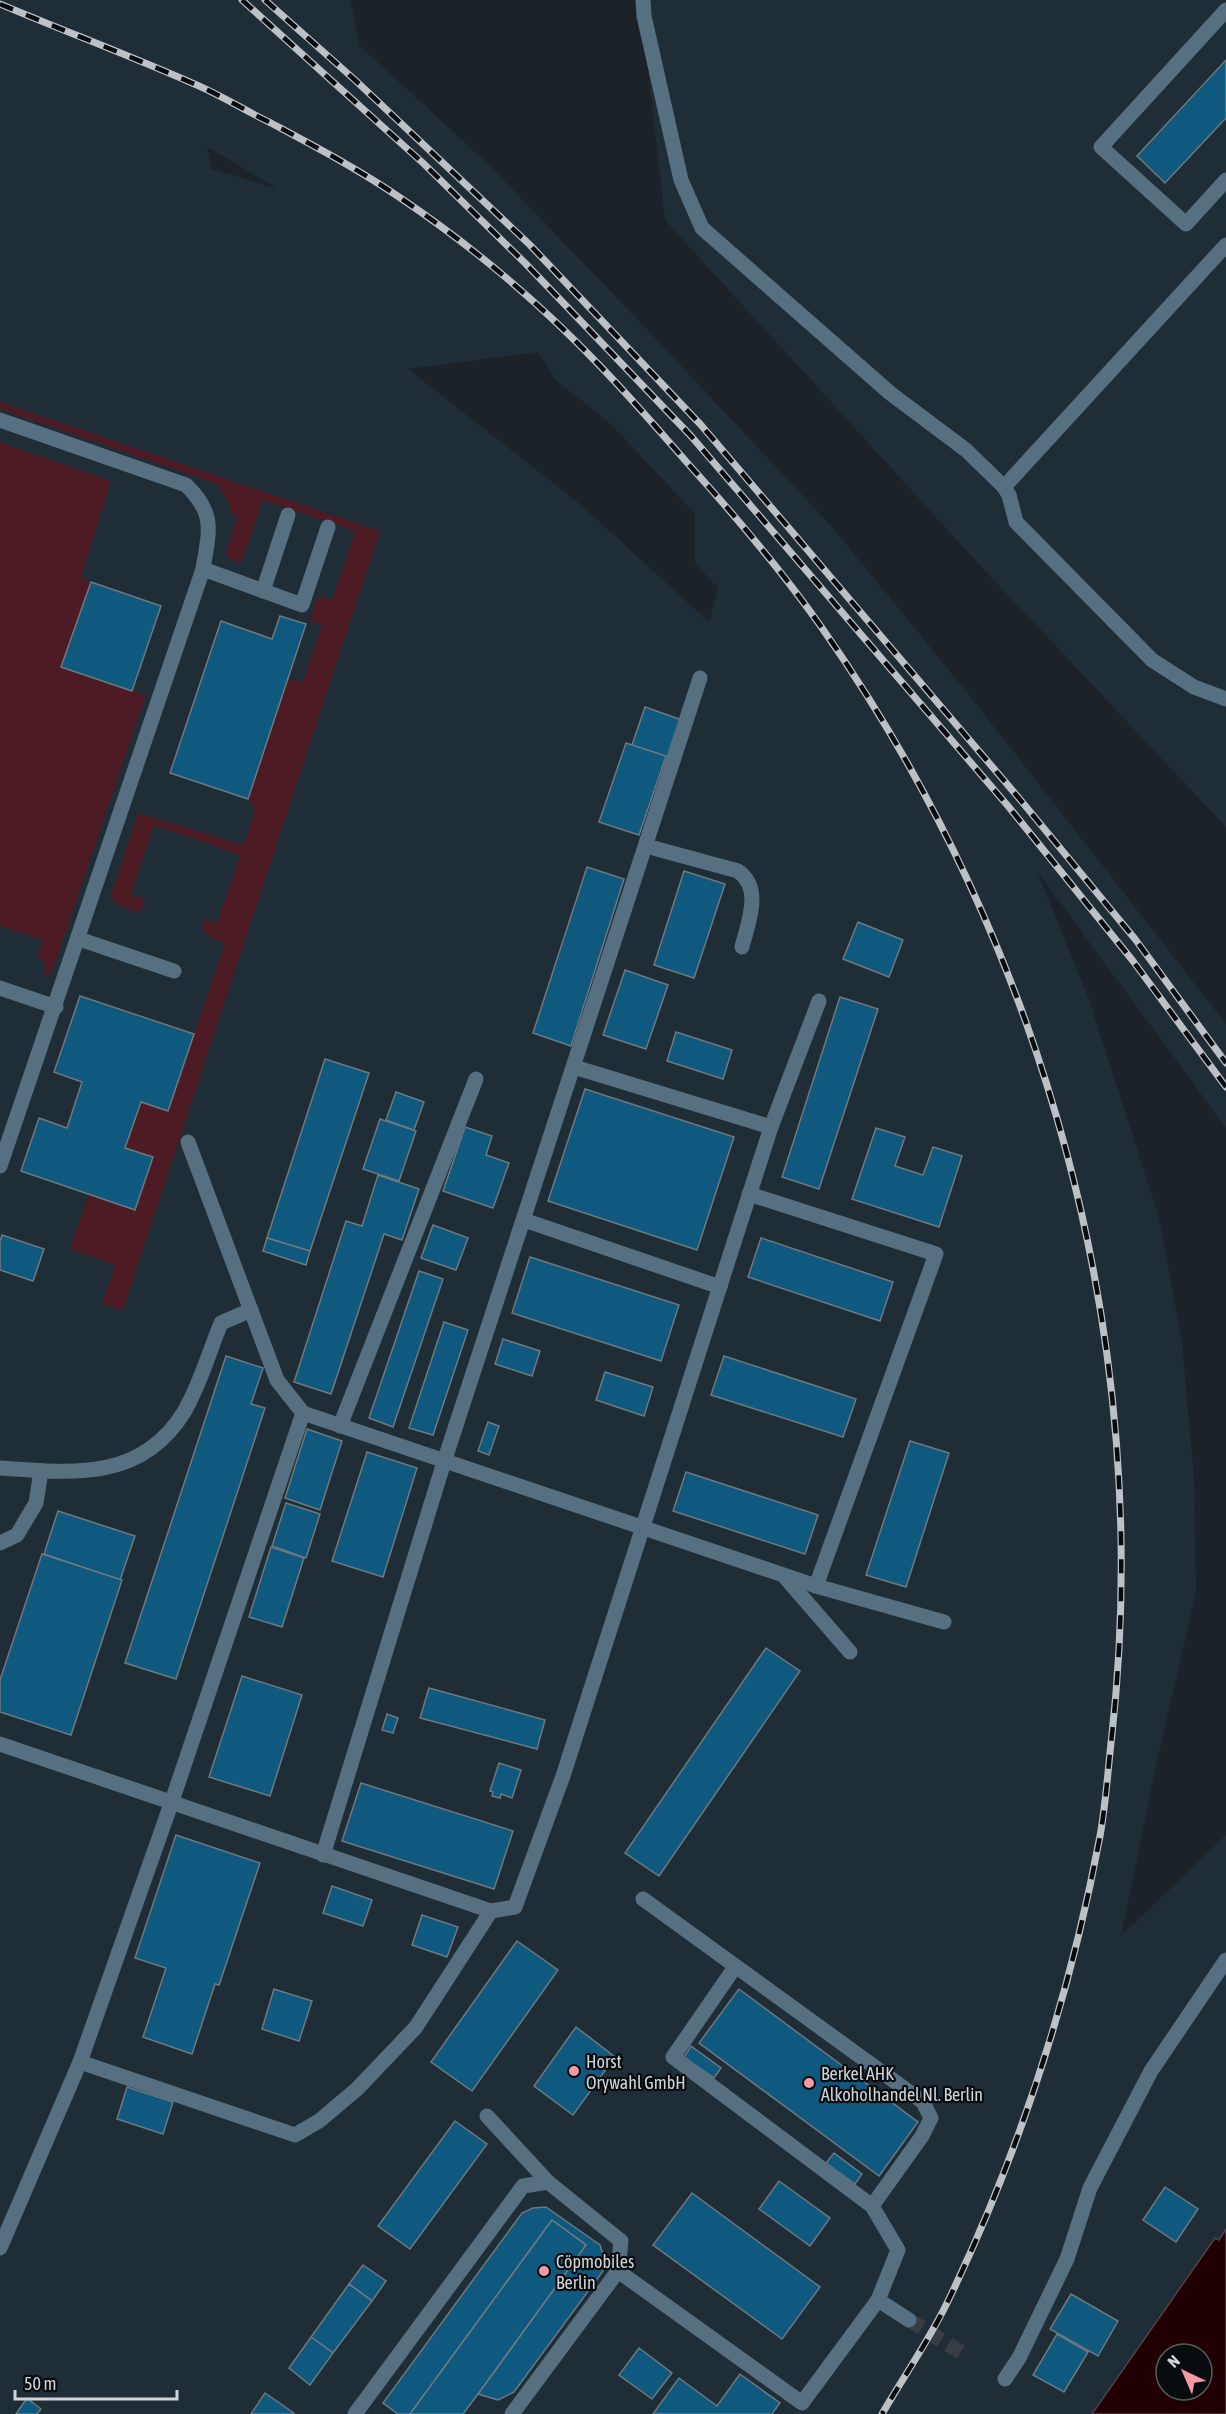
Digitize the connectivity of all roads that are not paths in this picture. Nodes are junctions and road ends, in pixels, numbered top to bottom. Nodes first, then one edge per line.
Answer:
1 (643, 0) edge
2 (1226, 10) edge
3 (1226, 180) edge
4 (1226, 245) edge
5 (0, 420) edge
6 (1004, 487) junction
7 (288, 515) dead end
8 (328, 527) dead end
9 (204, 569) junction
10 (262, 591) junction
11 (700, 678) dead end
12 (1226, 699) edge
13 (646, 846) junction
14 (79, 939) junction
15 (742, 947) dead end
16 (174, 971) dead end
17 (0, 988) edge
18 (819, 1001) dead end
19 (56, 1006) junction
20 (574, 1067) junction
21 (476, 1079) dead end
22 (771, 1127) junction
23 (188, 1142) dead end
24 (0, 1166) edge
25 (749, 1194) junction
26 (524, 1220) junction
27 (720, 1287) junction
28 (251, 1310) junction
29 (303, 1413) junction
30 (340, 1426) junction
31 (444, 1462) junction
32 (0, 1468) edge
33 (41, 1471) junction
34 (643, 1529) junction
35 (0, 1543) edge
36 (784, 1576) junction
37 (816, 1587) junction
38 (944, 1622) dead end
39 (850, 1652) dead end
40 (0, 1744) edge
41 (171, 1804) junction
42 (322, 1855) junction
43 (643, 1899) dead end
44 (491, 1911) junction
45 (1226, 1960) edge
46 (735, 1967) junction
47 (80, 2062) junction
48 (487, 2116) dead end
49 (548, 2182) junction
50 (872, 2206) junction
51 (0, 2248) edge
52 (618, 2271) junction
53 (878, 2300) junction
54 (909, 2320) tunnel mouth
55 (1005, 2379) dead end
56 (356, 2414) edge
57 (512, 2414) edge

1 - 6 lane
2 - 3 lane
4 - 6 lane
5 - 9 lane
6 - 12 lane
7 - 10 lane
8 - 10 lane
9 - 10 lane
9 - 14 lane
11 - 13 lane
13 - 15 lane
13 - 20 lane
14 - 16 lane
14 - 19 lane
17 - 19 lane
18 - 22 lane
19 - 24 lane
20 - 22 lane
20 - 26 lane
21 - 30 lane
22 - 25 lane
23 - 28 lane
25 - 27 lane
25 - 37 lane
26 - 27 lane
26 - 31 lane
27 - 34 lane
28 - 29 lane
28 - 33 lane
29 - 30 lane
29 - 41 lane
30 - 31 lane
31 - 34 lane
31 - 42 lane
32 - 33 lane
33 - 35 lane
34 - 36 lane
34 - 44 lane
36 - 37 lane
36 - 39 lane
37 - 38 lane
40 - 41 lane
41 - 42 lane
41 - 47 lane
42 - 44 lane
43 - 46 lane
44 - 47 lane
45 - 55 lane
46 - 50 lane
46 - 50 lane
47 - 51 lane
48 - 49 lane
49 - 52 lane
49 - 56 lane
50 - 53 lane
52 - 53 lane
52 - 57 lane
53 - 54 lane

